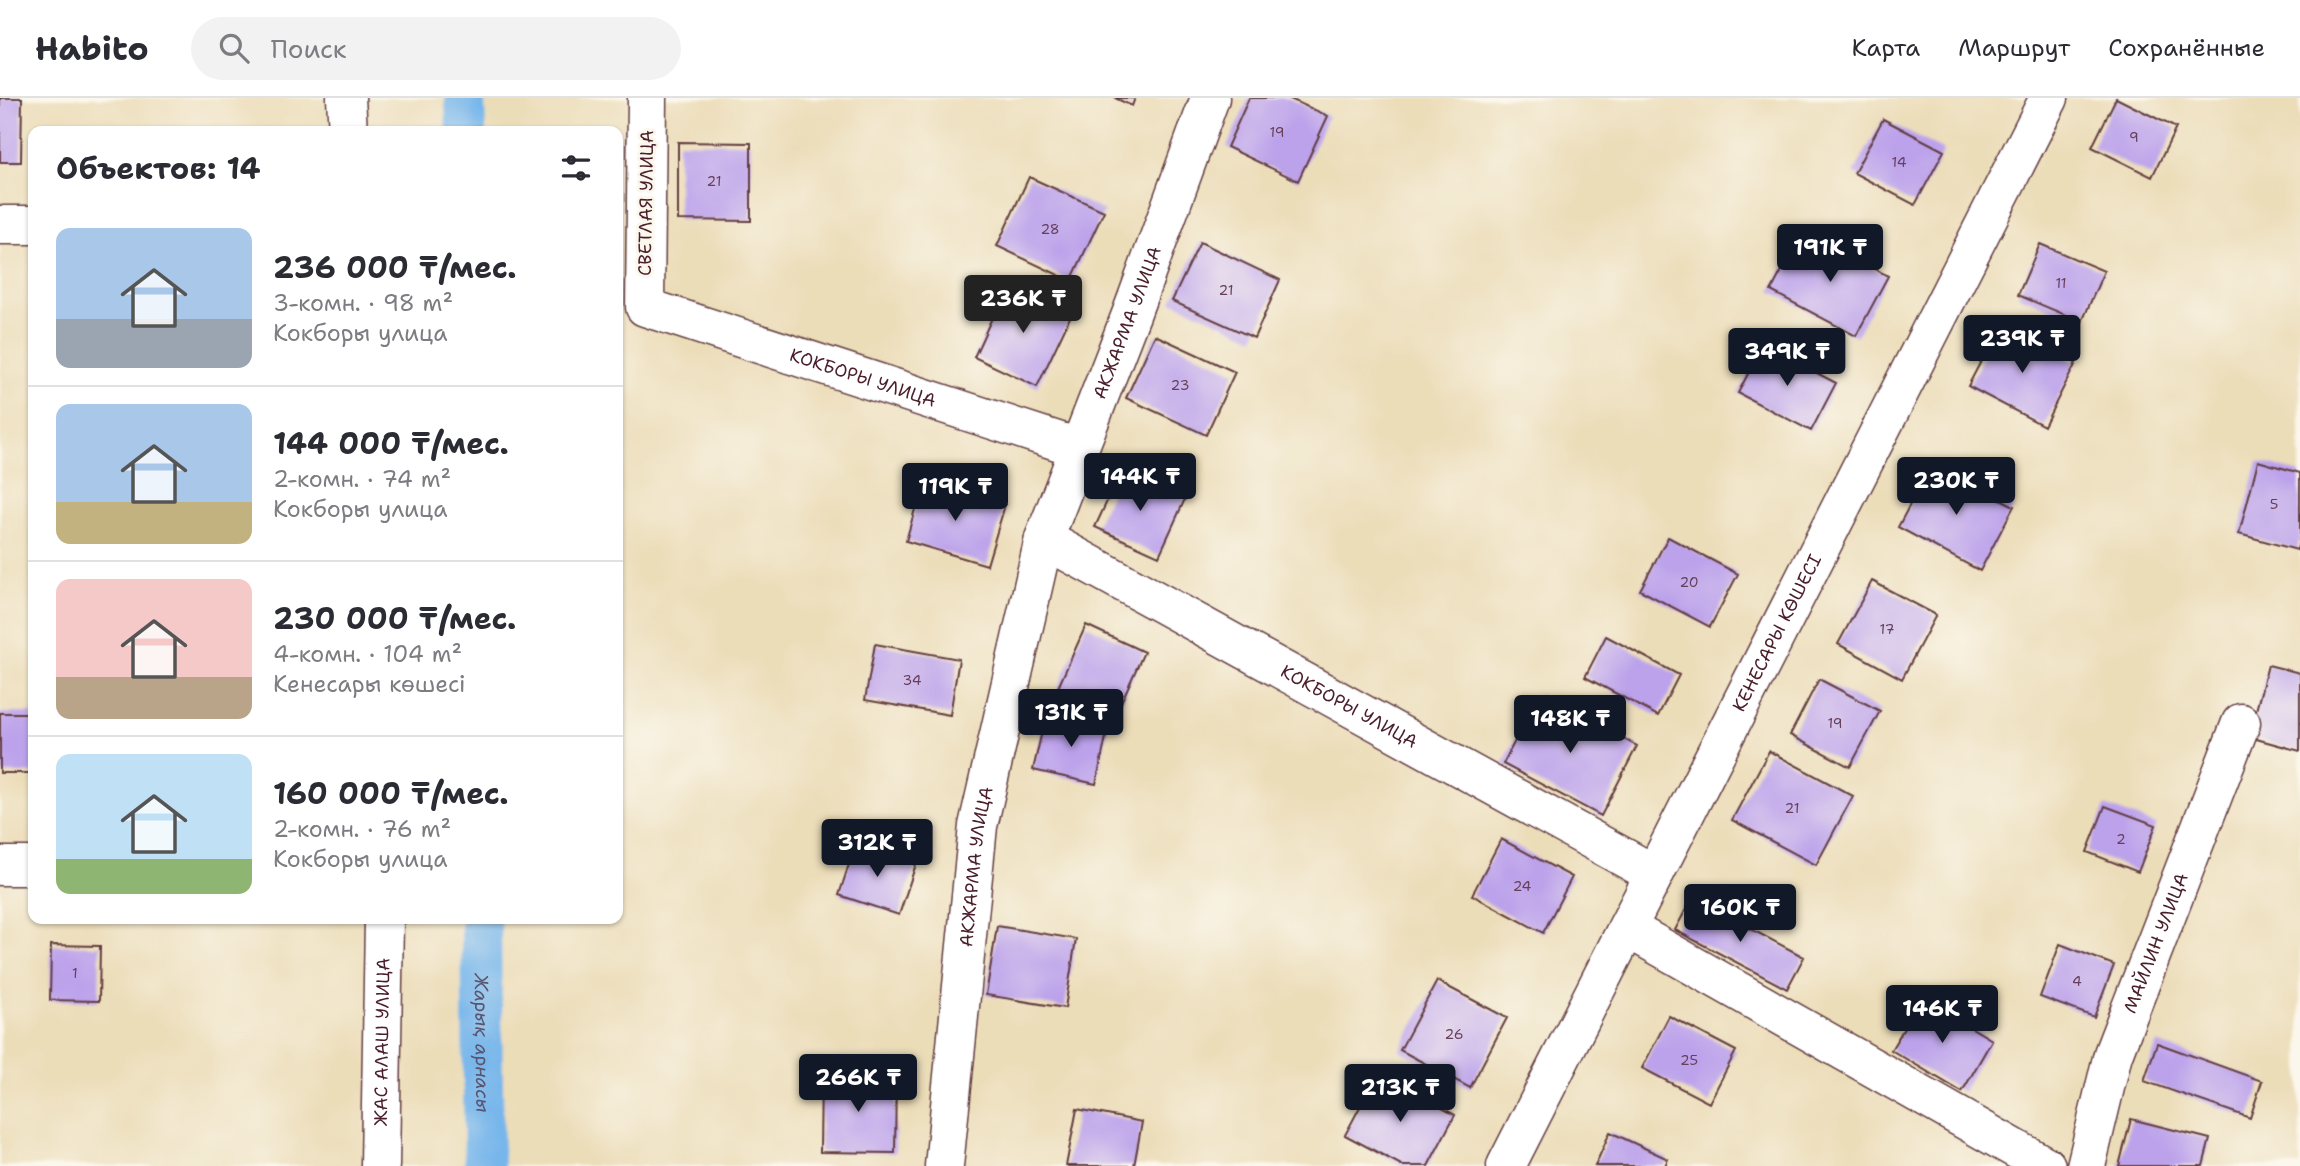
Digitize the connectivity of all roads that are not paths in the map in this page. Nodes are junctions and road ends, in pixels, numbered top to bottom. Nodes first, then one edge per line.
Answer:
1 (346, 98) edge
2 (647, 98) edge
3 (1210, 98) edge
4 (2049, 98) edge
5 (348, 126) edge
6 (0, 225) edge
7 (28, 225) edge
8 (645, 307) joint
9 (1079, 447) junction
10 (1044, 540) junction
11 (2241, 723) dead end
12 (0, 866) edge
13 (28, 866) edge
14 (1654, 874) junction
15 (384, 924) edge
16 (1627, 928) junction
17 (380, 1166) edge
18 (944, 1166) edge
19 (1506, 1166) edge
20 (2046, 1166) edge
21 (2086, 1166) edge

1 - 5 street
2 - 8 street, СВЕТЛАЯ УЛИЦА
3 - 9 street, АКЖАРМА УЛИЦА
4 - 14 street, КЕНЕСАРЫ КӨШЕСІ
6 - 7 street
8 - 9 street, КОКБОРЫ УЛИЦА
9 - 10 street, АКЖАРМА УЛИЦА
10 - 14 street, КОКБОРЫ УЛИЦА
10 - 18 street, АКЖАРМА УЛИЦА
11 - 21 street, МАЙЛИН УЛИЦА
12 - 13 street
14 - 16 street, КЕНЕСАРЫ КӨШЕСІ
15 - 17 street, ЖАС АЛАШ УЛИЦА
16 - 19 street, КЕНЕСАРЫ КӨШЕСІ
16 - 20 street

